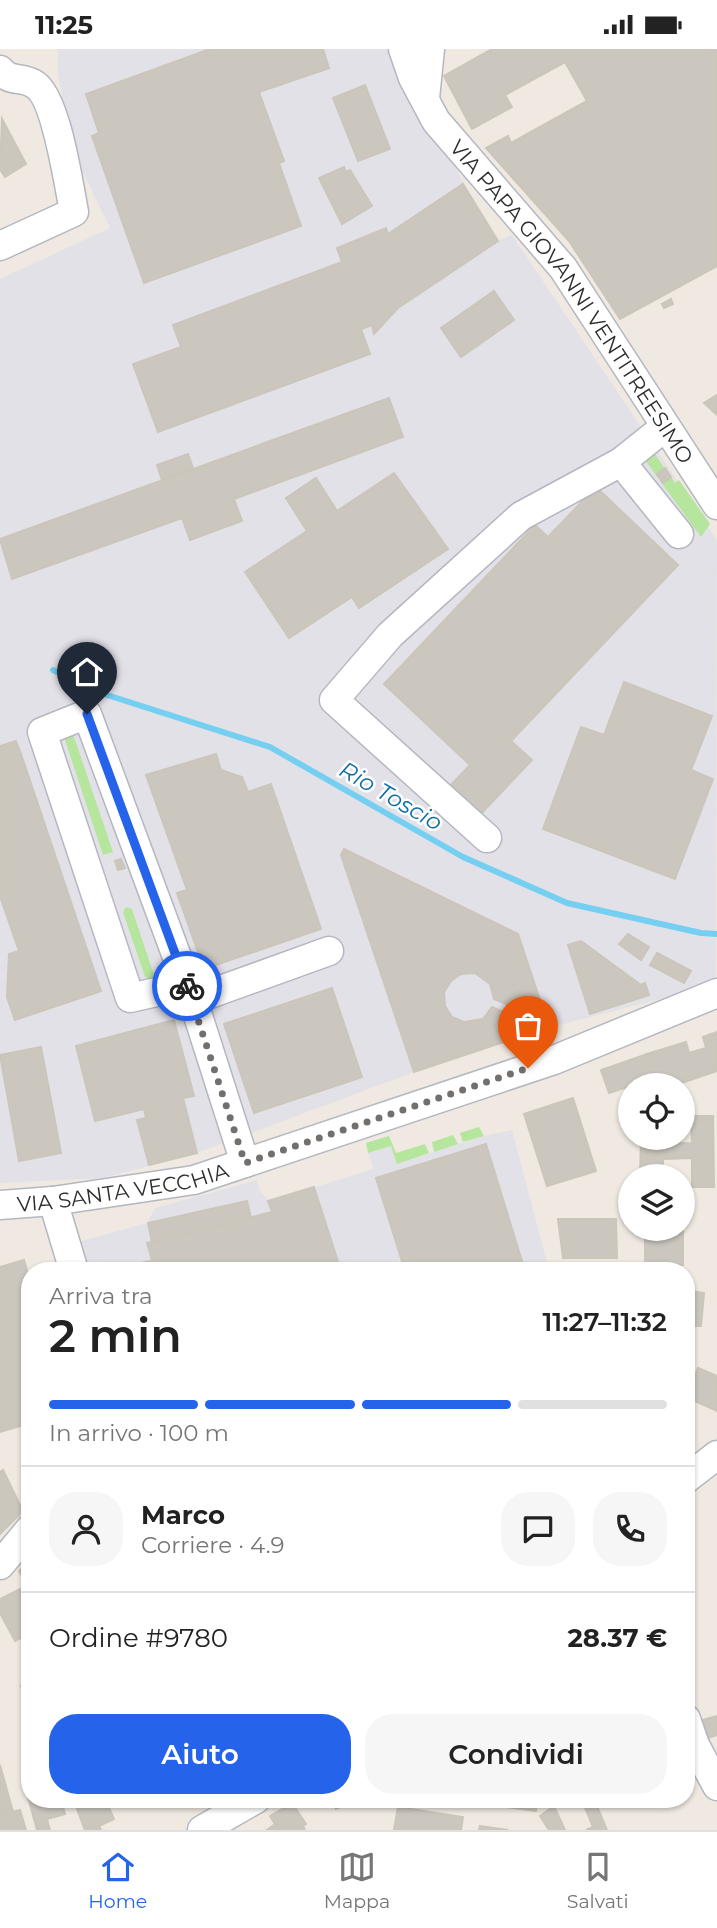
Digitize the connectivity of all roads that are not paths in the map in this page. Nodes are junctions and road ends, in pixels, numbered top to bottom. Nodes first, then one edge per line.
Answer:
1 (403, 49) edge
2 (430, 49) edge
3 (0, 70) edge
4 (425, 100) junction
5 (0, 246) edge
6 (665, 427) junction
7 (621, 462) junction
8 (717, 505) edge
9 (679, 534) dead end
10 (486, 838) dead end
11 (329, 951) dead end
12 (190, 993) junction
13 (717, 993) edge
14 (245, 1163) junction
15 (53, 1201) junction
16 (0, 1205) edge
17 (71, 1262) edge
18 (717, 1455) edge
19 (695, 1472) edge
20 (21, 1540) edge
21 (0, 1565) edge
22 (695, 1745) edge
23 (717, 1786) edge
24 (240, 1808) edge
25 (202, 1830) edge

1 - 4 street, VIA PAPA GIOVANNI VENTITREESIMO
2 - 4 street
3 - 5 street
4 - 6 street, VIA PAPA GIOVANNI VENTITREESIMO
6 - 7 street
6 - 8 street, VIA PAPA GIOVANNI VENTITREESIMO
7 - 9 street
7 - 10 street
11 - 12 street
12 - 12 street
12 - 14 street
13 - 14 street, VIA SANTA VECCHIA
14 - 15 street, VIA SANTA VECCHIA
15 - 16 street, VIA SANTA VECCHIA
15 - 17 street
18 - 19 street
20 - 21 street
22 - 23 street
24 - 25 street

